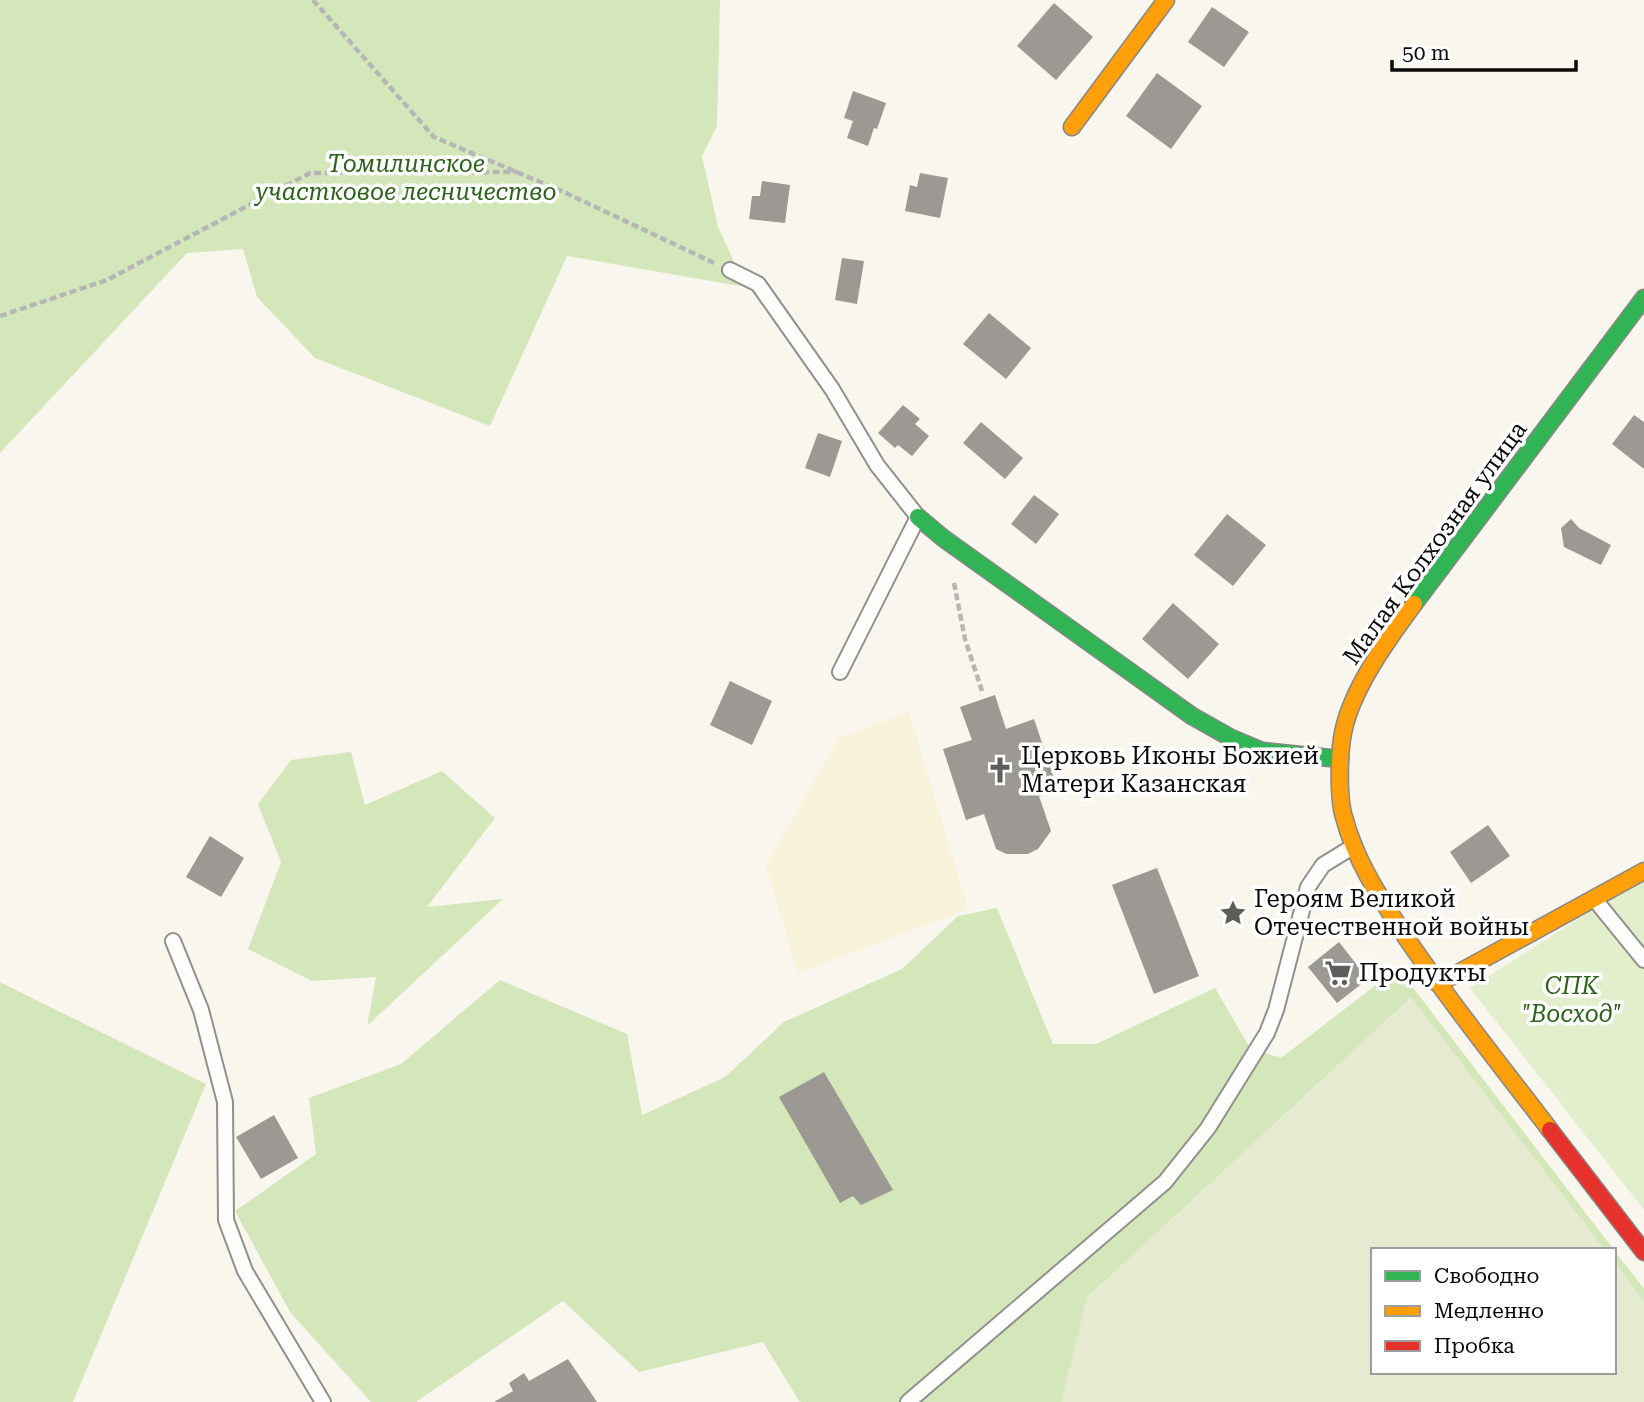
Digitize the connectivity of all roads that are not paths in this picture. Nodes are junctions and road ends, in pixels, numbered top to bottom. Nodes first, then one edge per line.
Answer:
1 (1166, 0) edge
2 (1072, 127) dead end
3 (730, 270) road end
4 (1644, 298) edge
5 (918, 517) junction
6 (840, 672) dead end
7 (1340, 758) junction
8 (1354, 846) junction
9 (1644, 871) edge
10 (1595, 900) junction
11 (173, 941) dead end
12 (1644, 960) edge
13 (1438, 984) junction
14 (1644, 1252) edge
15 (323, 1402) edge
16 (908, 1402) edge

1 - 2 street
3 - 5 lane
4 - 7 street, Малая Колхозная улица
5 - 6 lane
5 - 7 street
7 - 8 street, Малая Колхозная улица
8 - 13 street, Малая Колхозная улица
8 - 16 lane
9 - 10 street
10 - 12 lane
10 - 13 street
11 - 15 lane
13 - 14 street, Малая Колхозная улица

